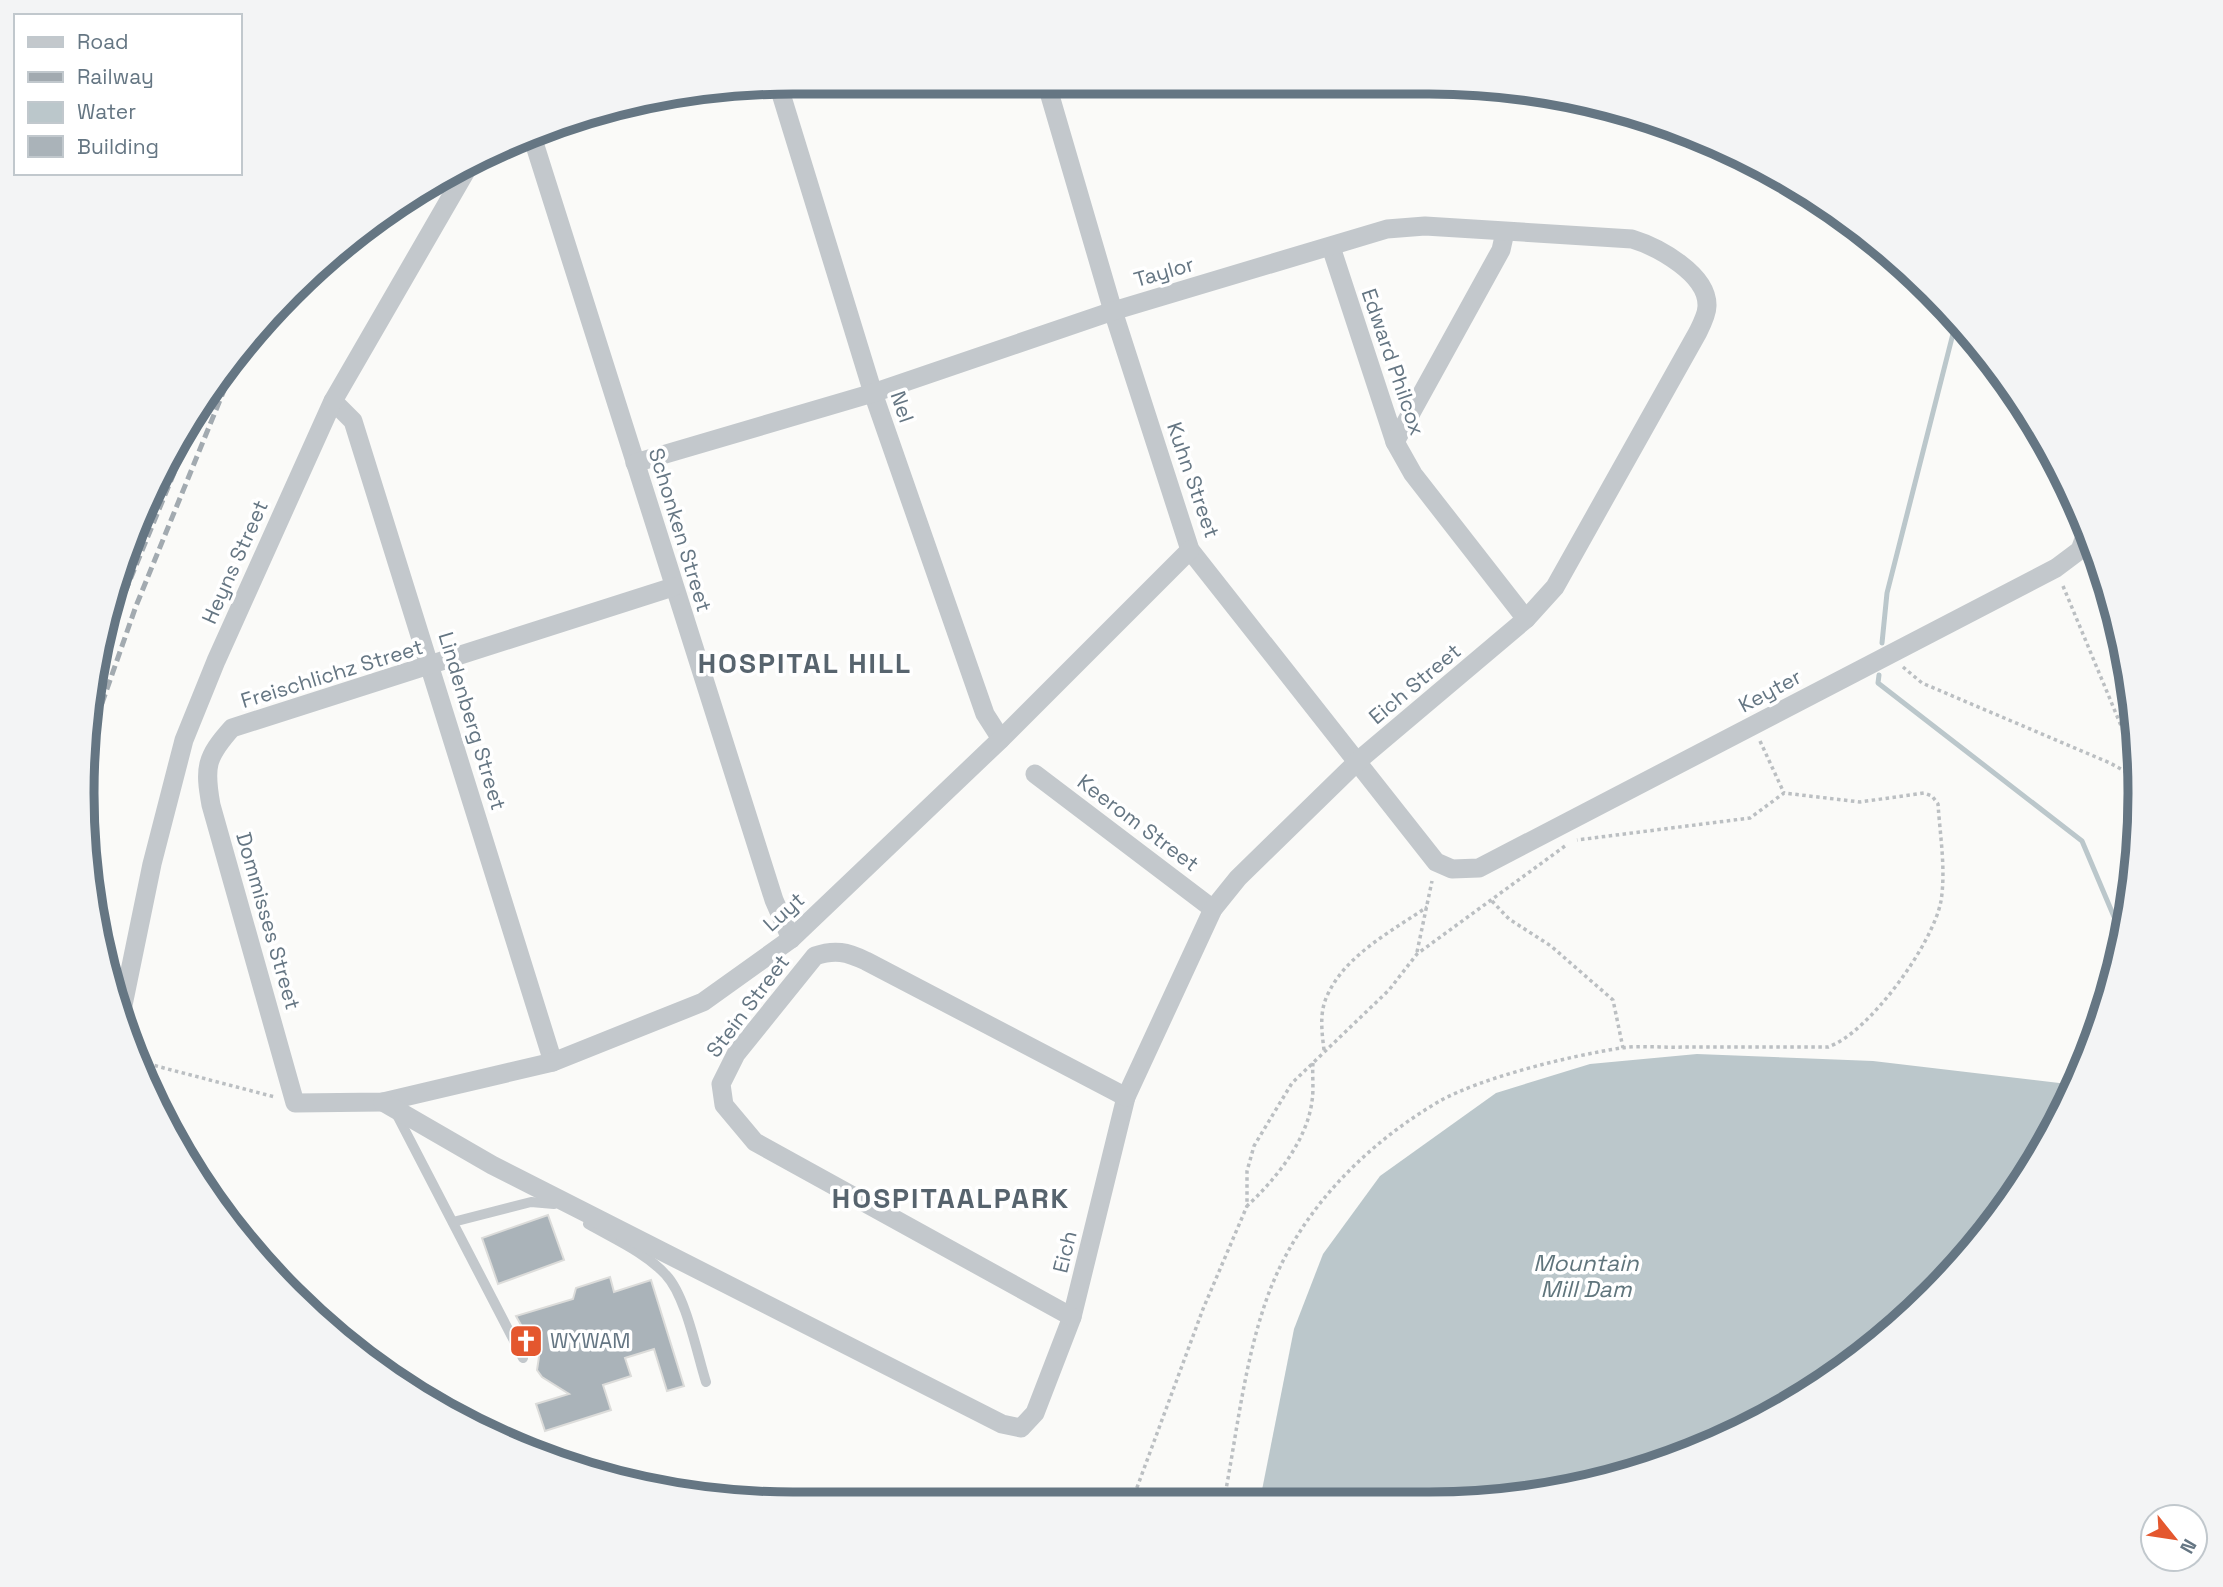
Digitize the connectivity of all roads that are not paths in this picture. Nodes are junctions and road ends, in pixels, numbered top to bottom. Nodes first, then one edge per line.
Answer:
1 (781, 95) edge
2 (1050, 95) edge
3 (535, 145) edge
4 (461, 179) edge
5 (1505, 232) junction
6 (1331, 247) junction
7 (1704, 289) joint
8 (1113, 310) junction
9 (873, 393) junction
10 (333, 401) junction
11 (1395, 442) junction
12 (635, 463) junction
13 (2082, 545) edge
14 (1190, 550) junction
15 (673, 587) junction
16 (1527, 619) junction
17 (431, 667) junction
18 (1001, 739) junction
19 (211, 751) joint
20 (1359, 760) junction
21 (1035, 774) dead end
22 (1436, 862) joint
23 (1213, 909) junction
24 (792, 939) junction
25 (125, 996) edge
26 (553, 1062) junction
27 (1126, 1097) junction
28 (295, 1102) joint
29 (388, 1105) junction
30 (453, 1222) junction
31 (1072, 1317) junction
32 (523, 1358) dead end
33 (706, 1382) dead end

1 - 9 street, Nel
2 - 8 street, Kuhn Street
3 - 12 street, Schonken Street
4 - 10 street, Heyns Street
5 - 6 street, Taylor
5 - 7 street, Taylor
5 - 11 street
6 - 8 street, Taylor
6 - 11 street, Edward Philcox
7 - 16 street, Eich Street
8 - 9 street, Taylor
8 - 14 street, Kuhn Street
9 - 12 street, Taylor
9 - 18 street, Nel
10 - 17 street, Lindenberg Street
10 - 25 street, Heyns Street
11 - 16 street, Edward Philcox
12 - 15 street, Schonken Street
13 - 22 street, Keyter
14 - 18 street, Luyt
14 - 20 street, Kuhn Street
15 - 17 street, Freischlichz Street
15 - 24 street, Schonken Street
16 - 20 street, Eich Street
17 - 19 street, Freischlichz Street
17 - 26 street, Lindenberg Street
18 - 24 street, Luyt
19 - 28 street, Dommisses Street
20 - 22 street, Kuhn Street
20 - 23 street, Eich Street
21 - 23 street, Keerom Street
23 - 27 street, Eich Street
24 - 26 street, Luyt
26 - 29 street, Luyt
27 - 31 street, Eich
27 - 31 street, Stein Street
28 - 29 street, Luyt
29 - 30 lane
29 - 31 street, Eich
30 - 32 lane
30 - 33 lane

